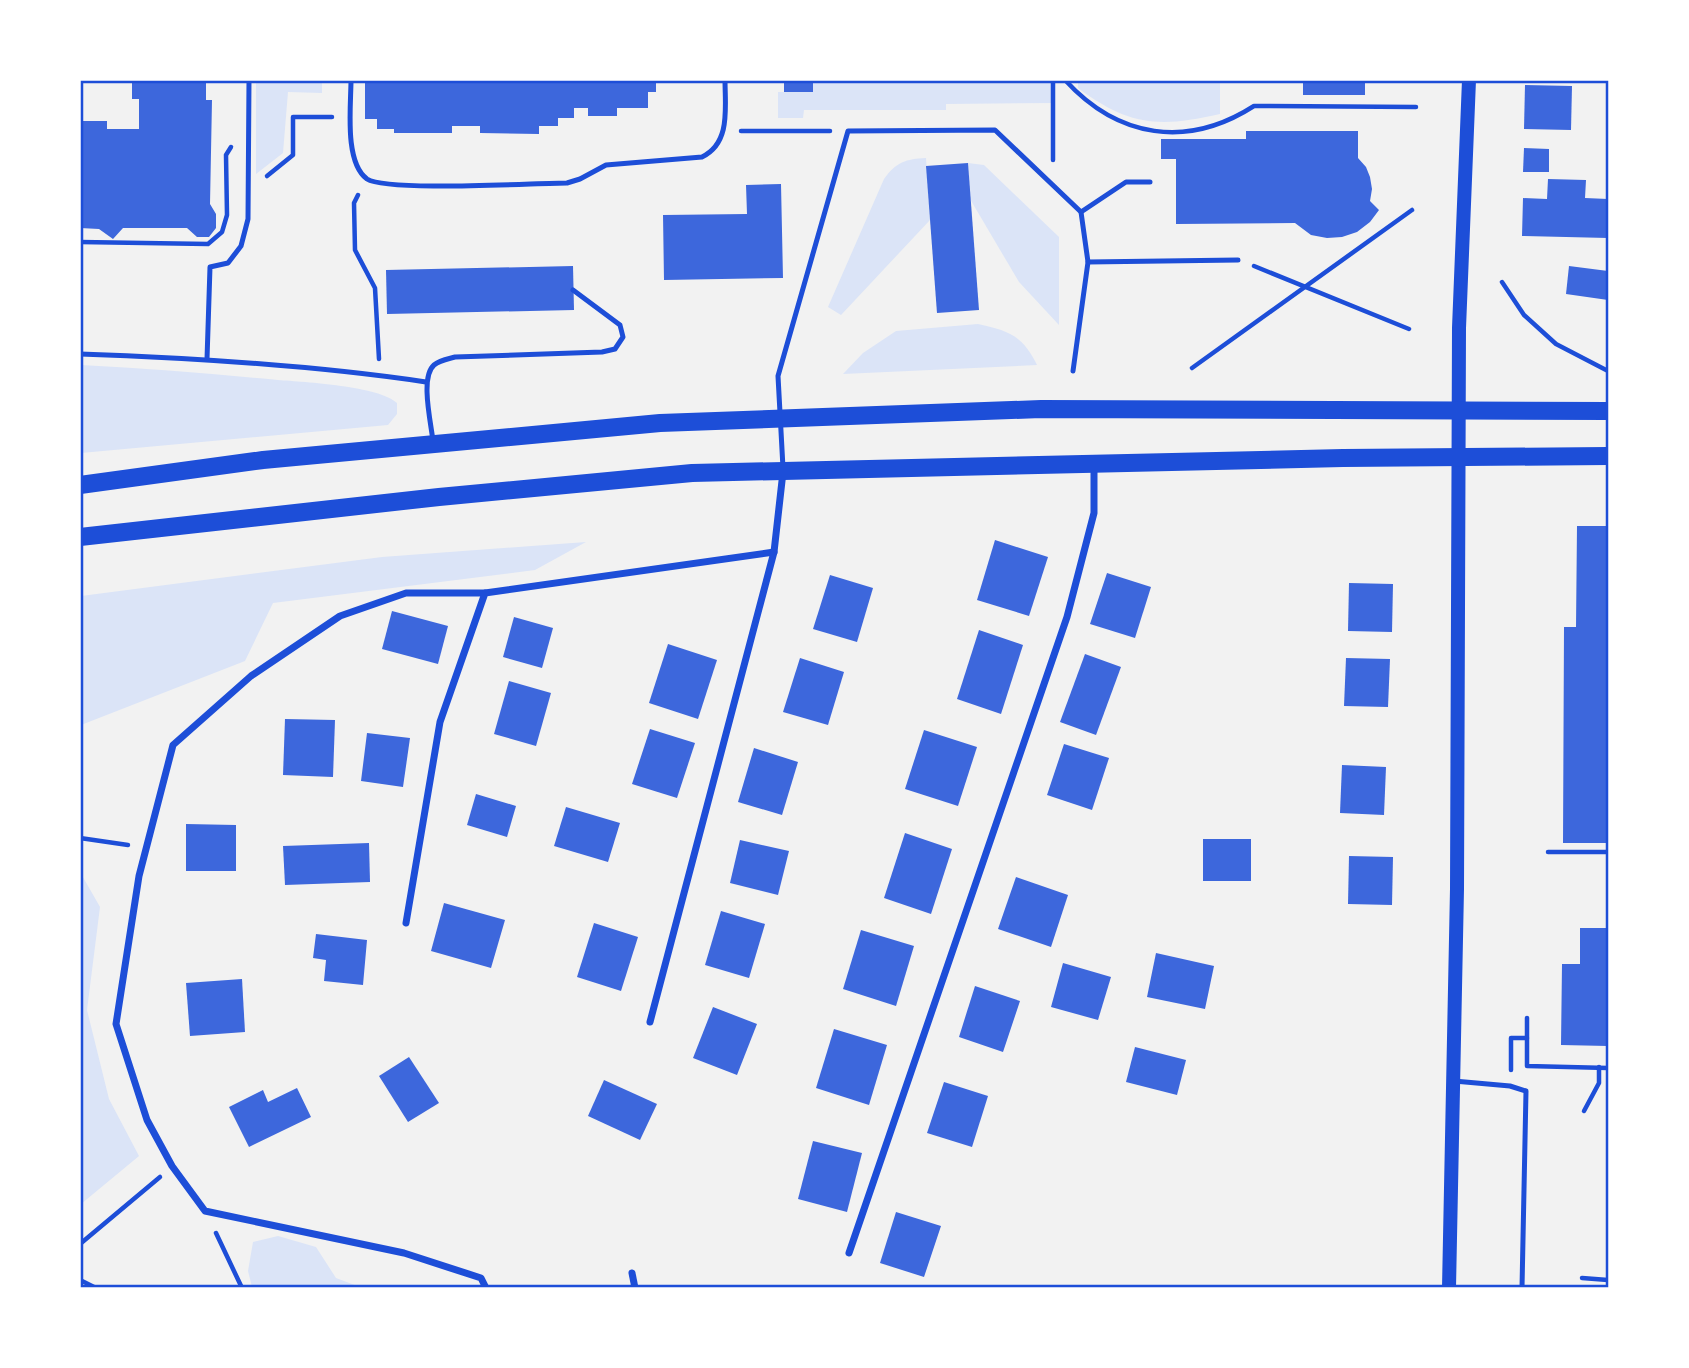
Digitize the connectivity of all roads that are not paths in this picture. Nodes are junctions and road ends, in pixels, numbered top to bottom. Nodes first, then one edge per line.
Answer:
1 (249, 80) edge
2 (351, 80) edge
3 (725, 80) edge
4 (1469, 80) edge
5 (1150, 182) dead end
6 (1081, 212) junction
7 (1238, 260) road end
8 (1088, 262) junction
9 (573, 290) dead end
10 (80, 354) edge
11 (207, 359) junction
12 (1073, 371) dead end
13 (426, 382) junction
14 (1460, 411) junction
15 (1608, 411) edge
16 (780, 418) junction
17 (433, 444) junction
18 (1460, 456) junction
19 (1608, 456) edge
20 (1094, 464) junction
21 (783, 470) junction
22 (80, 485) edge
23 (80, 537) edge
24 (774, 552) junction
25 (485, 593) junction
26 (406, 923) dead end
27 (650, 1022) dead end
28 (1453, 1081) junction
29 (849, 1254) dead end
30 (632, 1273) dead end
31 (486, 1287) edge
32 (635, 1287) edge
33 (1449, 1287) edge
34 (1522, 1287) edge

1 - 11 lane
2 - 3 lane
4 - 14 main road
5 - 6 lane
6 - 8 lane
6 - 16 lane
7 - 8 lane
8 - 12 lane
9 - 13 lane
10 - 11 lane
11 - 13 lane
13 - 17 lane
14 - 15 main road
14 - 16 main road
14 - 18 main road
16 - 17 main road
16 - 21 lane
17 - 22 main road
18 - 19 main road
18 - 20 main road
18 - 28 main road
20 - 21 main road
20 - 29 street
21 - 23 main road
21 - 24 street
24 - 25 street
24 - 27 street
25 - 26 street
25 - 31 street
28 - 33 main road
28 - 34 lane
30 - 32 street

